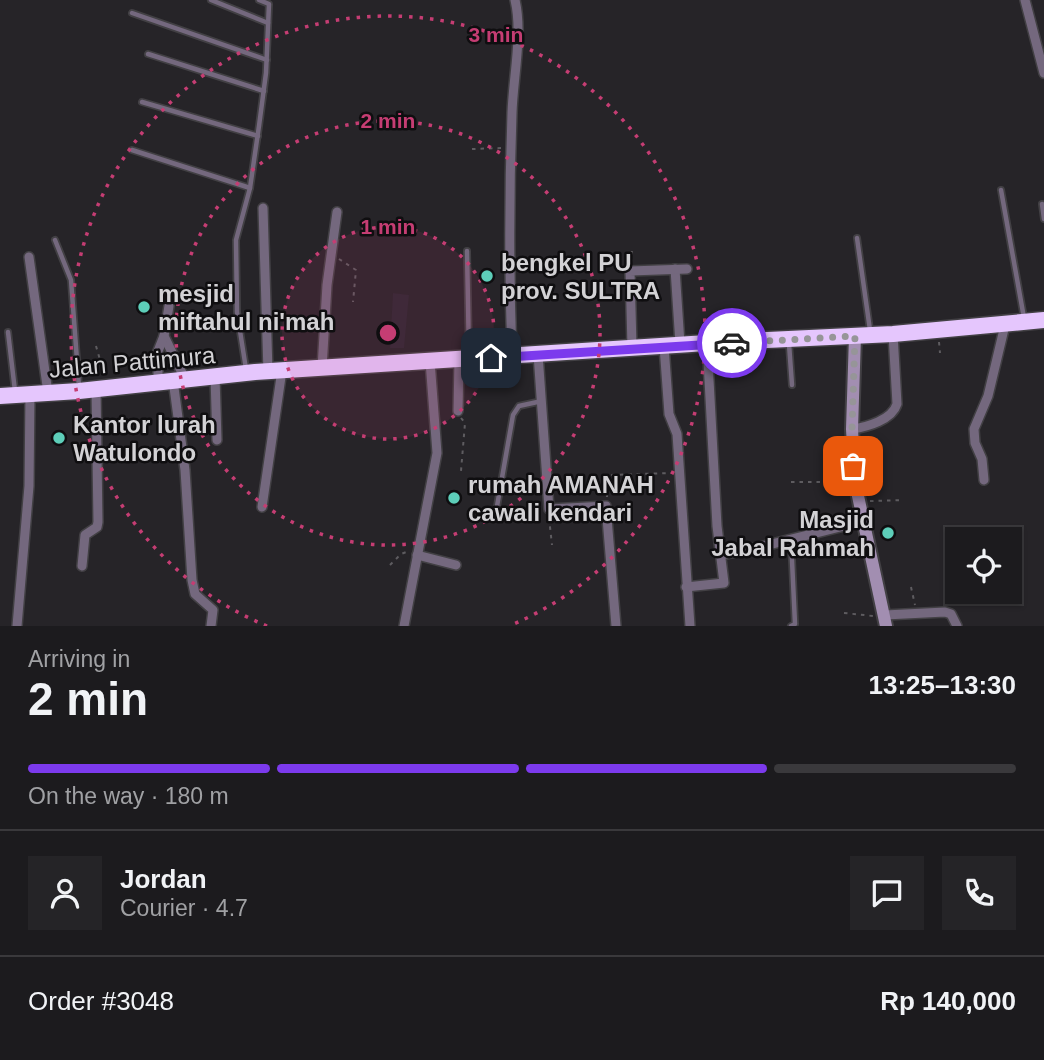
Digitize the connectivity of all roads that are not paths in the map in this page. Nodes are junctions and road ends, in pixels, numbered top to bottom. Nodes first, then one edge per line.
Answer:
1 (211, 0) edge
2 (259, 0) edge
3 (516, 0) edge
4 (1025, 0) edge
5 (132, 13) dead end
6 (268, 23) junction
7 (148, 54) dead end
8 (267, 60) junction
9 (1044, 73) edge
10 (264, 91) junction
11 (142, 102) dead end
12 (258, 136) junction
13 (132, 150) dead end
14 (250, 188) junction
15 (1001, 190) dead end
16 (1042, 204) dead end
17 (264, 208) dead end
18 (337, 212) dead end
19 (1044, 219) edge
20 (856, 238) dead end
21 (55, 240) dead end
22 (467, 251) dead end
23 (29, 257) dead end
24 (675, 269) junction
25 (687, 269) dead end
26 (169, 306) dead end
27 (1044, 320) edge
28 (1024, 323) junction
29 (1005, 325) junction
30 (8, 332) dead end
31 (893, 334) junction
32 (863, 335) junction
33 (164, 336) junction
34 (789, 341) junction
35 (707, 343) junction
36 (672, 345) junction
37 (632, 347) junction
38 (538, 354) junction
39 (512, 356) junction
40 (464, 360) junction
41 (430, 361) junction
42 (322, 368) junction
43 (275, 371) junction
44 (247, 373) junction
45 (215, 377) junction
46 (172, 381) junction
47 (792, 385) dead end
48 (102, 388) junction
49 (79, 391) junction
50 (48, 393) junction
51 (15, 395) edge
52 (543, 401) junction
53 (458, 411) dead end
54 (852, 429) junction
55 (217, 440) dead end
56 (984, 480) dead end
57 (262, 507) dead end
58 (496, 512) dead end
59 (864, 521) junction
60 (791, 538) junction
61 (418, 551) junction
62 (720, 555) junction
63 (456, 565) dead end
64 (82, 566) dead end
65 (686, 587) junction
66 (885, 621) edge
67 (17, 626) edge
68 (211, 626) edge
69 (404, 626) edge
70 (616, 626) edge
71 (690, 626) edge
72 (792, 626) edge
73 (957, 626) edge

1 - 6 lane
2 - 6 lane
3 - 39 street
4 - 9 street
5 - 8 lane
6 - 8 lane
7 - 10 lane
8 - 10 lane
10 - 12 lane
11 - 12 lane
12 - 14 lane
13 - 14 lane
14 - 44 lane
15 - 28 lane
16 - 19 lane
17 - 43 street
18 - 42 street
20 - 32 lane
21 - 49 lane
22 - 40 lane
23 - 50 street
24 - 25 street
24 - 36 street
24 - 37 street
26 - 33 street
27 - 28 highway, Jalan Pattimura
28 - 29 highway, Jalan Pattimura
29 - 31 highway, Jalan Pattimura
29 - 56 street
30 - 51 lane
31 - 32 highway, Jalan Pattimura
31 - 54 street
32 - 34 highway, Jalan Pattimura
32 - 54 main road
33 - 46 street
33 - 46 street
34 - 35 highway, Jalan Pattimura
34 - 47 lane
35 - 36 highway, Jalan Pattimura
35 - 62 street
36 - 37 highway, Jalan Pattimura
36 - 65 street
37 - 38 highway, Jalan Pattimura
38 - 39 highway, Jalan Pattimura
38 - 52 street
39 - 40 highway, Jalan Pattimura
40 - 41 highway, Jalan Pattimura
40 - 53 street
41 - 42 highway, Jalan Pattimura
41 - 61 street
42 - 43 highway, Jalan Pattimura
43 - 44 highway, Jalan Pattimura
43 - 57 street
44 - 45 highway, Jalan Pattimura
45 - 46 highway, Jalan Pattimura
45 - 55 street
46 - 48 highway, Jalan Pattimura
46 - 68 street
48 - 49 highway, Jalan Pattimura
48 - 64 street
49 - 50 highway, Jalan Pattimura
50 - 51 highway, Jalan Pattimura
51 - 67 street
52 - 58 lane
52 - 70 street
54 - 59 main road
59 - 60 street
59 - 66 main road
60 - 62 street
60 - 72 lane
61 - 63 street
61 - 69 street
62 - 65 street
65 - 71 street
66 - 73 street

